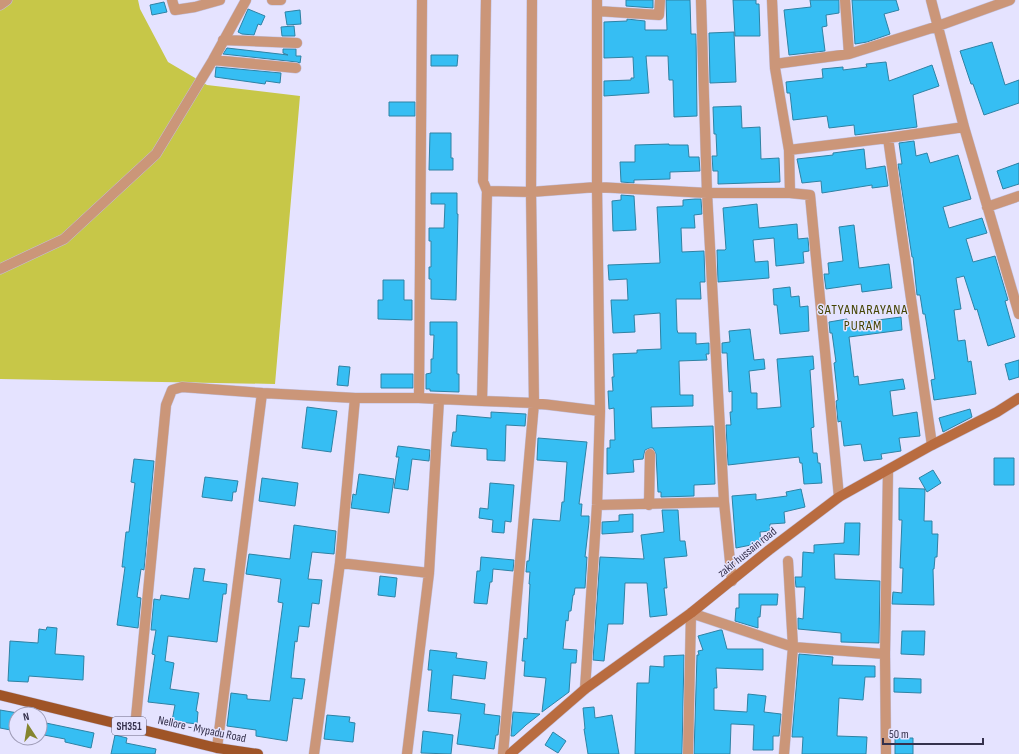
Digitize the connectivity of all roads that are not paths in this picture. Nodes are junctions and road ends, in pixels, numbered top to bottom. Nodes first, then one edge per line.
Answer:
1 (7, 0) edge
2 (172, 0) edge
3 (220, 0) edge
4 (246, 0) edge
5 (272, 0) edge
6 (280, 0) edge
7 (422, 0) edge
8 (486, 0) edge
9 (532, 0) edge
10 (597, 0) edge
11 (660, 0) edge
12 (701, 0) edge
13 (772, 0) edge
14 (845, 0) edge
15 (931, 0) edge
16 (1010, 0) edge
17 (194, 3) edge
18 (0, 5) edge
19 (597, 11) junction
20 (938, 26) junction
21 (223, 40) junction
22 (297, 43) dead end
23 (849, 54) junction
24 (212, 60) junction
25 (775, 64) junction
26 (296, 68) dead end
27 (964, 128) junction
28 (888, 138) junction
29 (789, 150) junction
30 (597, 187) junction
31 (487, 191) junction
32 (531, 192) junction
33 (707, 192) junction
34 (790, 193) junction
35 (1019, 196) edge
36 (987, 207) junction
37 (0, 269) edge
38 (1019, 314) edge
39 (262, 393) junction
40 (355, 398) junction
41 (420, 398) junction
42 (1019, 398) edge
43 (439, 399) junction
44 (482, 401) junction
45 (534, 403) junction
46 (600, 411) junction
47 (932, 445) junction
48 (650, 454) dead end
49 (888, 471) junction
50 (839, 497) junction
51 (724, 502) junction
52 (648, 504) junction
53 (597, 505) junction
54 (788, 561) dead end
55 (340, 563) junction
56 (430, 572) junction
57 (732, 581) junction
58 (691, 613) junction
59 (793, 647) junction
60 (885, 654) junction
61 (585, 689) junction
62 (0, 696) edge
63 (135, 728) junction
64 (217, 748) junction
65 (258, 754) edge
66 (314, 754) edge
67 (407, 754) edge
68 (503, 754) edge
69 (510, 754) edge
70 (688, 754) edge
71 (784, 754) edge
72 (886, 754) edge

1 - 18 street
2 - 17 street
3 - 17 street
4 - 21 street
5 - 6 street
7 - 41 street
8 - 31 street
9 - 32 street
10 - 19 street
11 - 19 street
12 - 33 street
13 - 25 street
14 - 23 street
15 - 20 street
16 - 20 street
19 - 30 street
20 - 23 street
20 - 27 street
21 - 22 street
21 - 24 street
23 - 25 street
24 - 26 street
24 - 37 street
25 - 29 street
27 - 28 street
27 - 36 street
28 - 29 street
28 - 47 street
29 - 34 street
30 - 32 street
30 - 33 street
30 - 46 street
31 - 32 street
31 - 44 street
32 - 45 street
33 - 34 street
33 - 51 street
34 - 50 street
35 - 36 street
36 - 38 street
39 - 40 street
39 - 63 street
39 - 64 street
40 - 41 street
40 - 55 street
41 - 43 street
42 - 47 street, zakir hussain road
43 - 44 street
43 - 56 street
44 - 45 street
45 - 46 street
45 - 68 street
46 - 53 street
47 - 49 street, zakir hussain road
48 - 52 street
49 - 50 street, zakir hussain road
49 - 60 street
50 - 57 street, zakir hussain road
51 - 52 street
51 - 57 street
52 - 53 street
53 - 61 street
54 - 59 street
55 - 56 street
55 - 66 street
56 - 67 street
57 - 58 street, zakir hussain road
58 - 59 street
58 - 61 street, zakir hussain road
58 - 70 street
59 - 60 street
59 - 71 street
60 - 72 street
61 - 69 street, zakir hussain road
62 - 63 main road, Nellore - Mypadu Road / SH351
63 - 64 main road, Nellore - Mypadu Road / SH351
64 - 65 main road, Nellore - Mypadu Road / SH351

